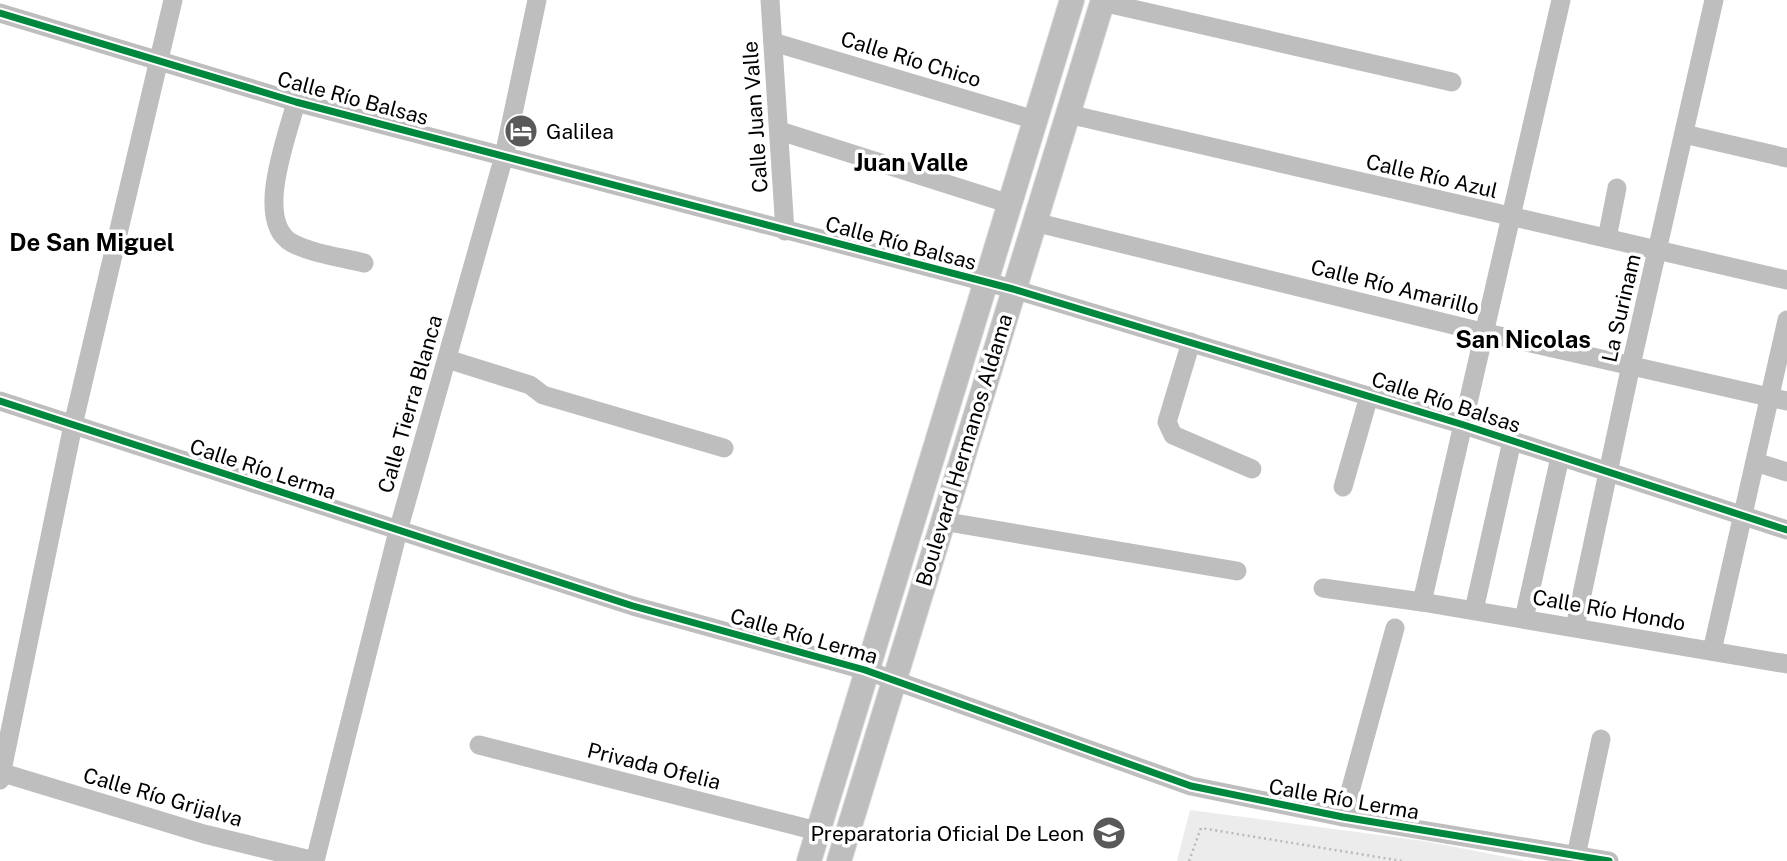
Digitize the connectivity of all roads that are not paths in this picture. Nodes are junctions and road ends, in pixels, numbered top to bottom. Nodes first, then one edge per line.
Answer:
1 (173, 0) edge
2 (537, 0) edge
3 (770, 0) edge
4 (1072, 0) edge
5 (1561, 0) edge
6 (1714, 0) edge
7 (1103, 1) edge
8 (0, 13) edge
9 (774, 42) junction
10 (158, 61) junction
11 (1452, 82) dead end
12 (296, 102) junction
13 (1068, 114) junction
14 (1035, 120) junction
15 (780, 131) junction
16 (1684, 134) junction
17 (503, 156) junction
18 (1787, 158) edge
19 (1617, 188) dead end
20 (1010, 204) junction
21 (1512, 219) junction
22 (1034, 222) junction
23 (785, 230) junction
24 (1607, 238) junction
25 (1659, 248) junction
26 (365, 263) dead end
27 (1787, 280) edge
28 (986, 283) junction
29 (1013, 289) junction
30 (1787, 320) edge
31 (1486, 333) junction
32 (1191, 342) junction
33 (447, 359) junction
34 (1631, 365) junction
35 (1369, 396) junction
36 (1778, 399) edge
37 (0, 401) edge
38 (73, 425) junction
39 (1464, 425) junction
40 (1512, 441) junction
41 (724, 448) dead end
42 (1560, 457) junction
43 (1755, 461) junction
44 (1252, 469) dead end
45 (1787, 472) edge
46 (1609, 474) junction
47 (1343, 487) dead end
48 (1742, 516) junction
49 (942, 521) junction
50 (1787, 530) edge
51 (398, 531) junction
52 (1237, 571) dead end
53 (1323, 588) dead end
54 (1422, 602) junction
55 (1474, 610) junction
56 (1524, 619) junction
57 (1575, 627) junction
58 (1395, 628) dead end
59 (1712, 651) junction
60 (1787, 664) edge
61 (865, 670) junction
62 (893, 681) junction
63 (1601, 739) dead end
64 (479, 745) dead end
65 (0, 775) edge
66 (1343, 817) junction
67 (817, 831) junction
68 (1576, 856) junction
69 (314, 861) edge
70 (809, 861) edge
71 (839, 861) edge
72 (1609, 861) edge

1 - 10 street
2 - 17 street, Calle Tierra Blanca
3 - 9 street, Calle Juan Valle
4 - 14 main road, Boulevard Hermanos Aldama
5 - 21 street
6 - 16 street, La Surinam
7 - 11 street
7 - 13 main road, Boulevard Hermanos Aldama
8 - 10 street, Calle Río Balsas
9 - 14 street, Calle Río Chico
9 - 15 street, Calle Juan Valle
10 - 12 street, Calle Río Balsas
10 - 38 street
12 - 17 street, Calle Río Balsas
12 - 26 street
13 - 21 street, Calle Río Azul
13 - 22 main road, Boulevard Hermanos Aldama
14 - 20 main road, Boulevard Hermanos Aldama
15 - 20 street
15 - 23 street, Calle Juan Valle
16 - 18 street
16 - 25 street, La Surinam
17 - 23 street, Calle Río Balsas
17 - 33 street, Calle Tierra Blanca
19 - 24 street
20 - 28 main road, Boulevard Hermanos Aldama
21 - 24 street, Calle Río Azul
21 - 31 street
22 - 29 main road, Boulevard Hermanos Aldama
22 - 31 street, Calle Río Amarillo
23 - 28 street, Calle Río Balsas
24 - 25 street, Calle Río Azul
25 - 27 street, Calle Río Azul
25 - 34 street, La Surinam
28 - 29 street, Calle Río Balsas
28 - 61 main road, Boulevard Hermanos Aldama
29 - 32 street, Calle Río Balsas
29 - 49 main road, Boulevard Hermanos Aldama
30 - 36 street
31 - 34 street, Calle Río Amarillo
31 - 39 street
32 - 35 street, Calle Río Balsas
32 - 44 street
33 - 41 street
33 - 51 street, Calle Tierra Blanca
34 - 36 street, Calle Río Amarillo
34 - 46 street, La Surinam
35 - 39 street, Calle Río Balsas
35 - 47 street
36 - 43 street
37 - 38 street, Calle Río Lerma
38 - 51 street, Calle Río Lerma
38 - 65 street
39 - 40 street, Calle Río Balsas
39 - 54 street
40 - 42 street, Calle Río Balsas
40 - 55 street
42 - 46 street, Calle Río Balsas
42 - 56 street
43 - 45 street
43 - 48 street
46 - 48 street, Calle Río Balsas
46 - 57 street, La Surinam
48 - 50 street, Calle Río Balsas
48 - 59 street
49 - 52 street
49 - 62 main road, Boulevard Hermanos Aldama
51 - 61 street, Calle Río Lerma
51 - 69 street, Calle Tierra Blanca
53 - 54 street, Calle Río Hondo
54 - 55 street, Calle Río Hondo
55 - 56 street, Calle Río Hondo
56 - 57 street, Calle Río Hondo
57 - 59 street, Calle Río Hondo
58 - 66 street
59 - 60 street, Calle Río Hondo
61 - 62 street, Calle Río Lerma
61 - 67 main road, Boulevard Hermanos Aldama
62 - 66 street, Calle Río Lerma
62 - 71 main road, Boulevard Hermanos Aldama
63 - 68 street
64 - 67 street, Privada Ofelia
65 - 69 street, Calle Río Grijalva
66 - 68 street, Calle Río Lerma
67 - 70 main road, Boulevard Hermanos Aldama
68 - 72 street, Calle Río Lerma

